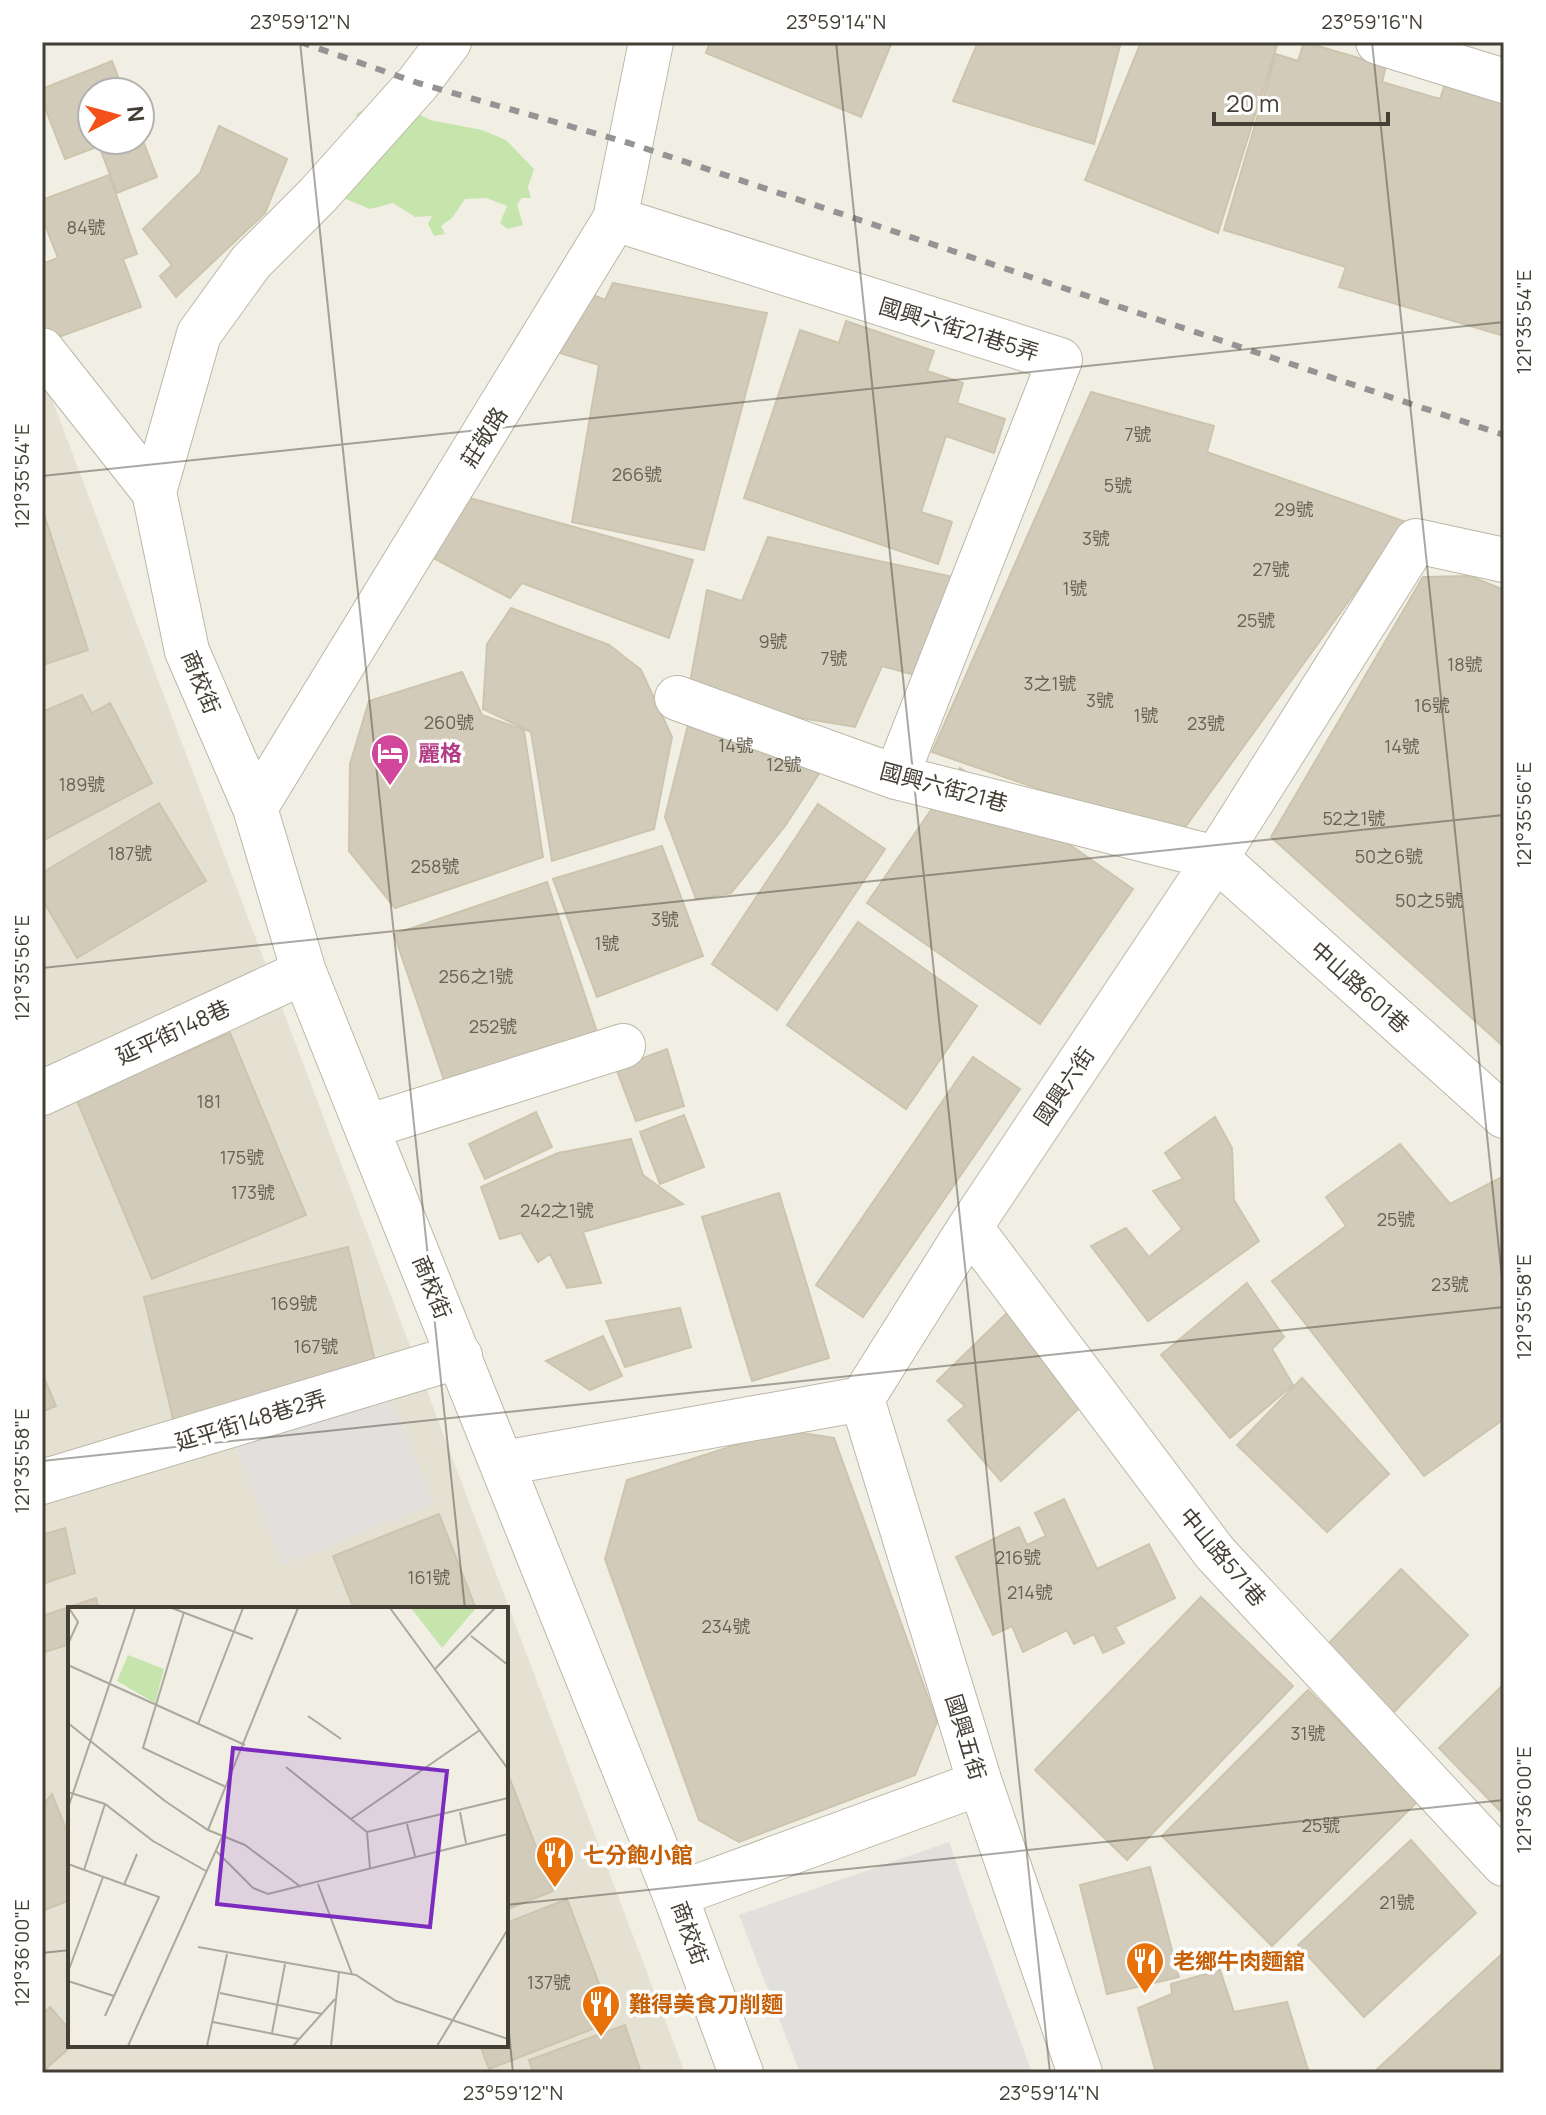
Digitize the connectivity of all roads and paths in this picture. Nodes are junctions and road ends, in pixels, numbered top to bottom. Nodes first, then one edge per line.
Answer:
1 (449, 42) edge
2 (651, 42) edge
3 (1378, 42) edge
4 (1504, 81) edge
5 (615, 219) junction
6 (42, 350) edge
7 (154, 492) junction
8 (1504, 560) edge
9 (677, 698) dead end
10 (896, 777) junction
11 (255, 808) junction
12 (1216, 858) junction
13 (304, 972) junction
14 (623, 1046) dead end
15 (42, 1093) edge
16 (1504, 1116) edge
17 (367, 1127) junction
18 (970, 1227) junction
19 (460, 1356) junction
20 (862, 1399) junction
21 (503, 1463) junction
22 (42, 1482) edge
23 (980, 1783) junction
24 (1504, 1864) edge
25 (675, 1895) junction
26 (741, 2073) edge
27 (1080, 2073) edge

1 - 7 street
2 - 5 street, 莊敬路
3 - 4 street
5 - 10 street, 國興六街21巷5弄
5 - 11 street, 莊敬路
6 - 7 street
7 - 11 street, 商校街
8 - 12 street, 國興六街
9 - 10 street, 國興六街21巷
10 - 12 street, 國興六街21巷
11 - 13 street, 商校街
12 - 16 street, 中山路601巷
12 - 18 street, 國興六街
13 - 15 street, 延平街148巷
13 - 17 street, 商校街
14 - 17 street
17 - 19 street, 商校街
18 - 20 street, 國興六街
18 - 24 street, 中山路571巷
19 - 21 street, 商校街
19 - 22 street, 延平街148巷2弄
20 - 21 street
20 - 23 street, 國興五街
21 - 25 street, 商校街
23 - 25 street
23 - 27 street, 國興五街
25 - 26 street, 商校街

